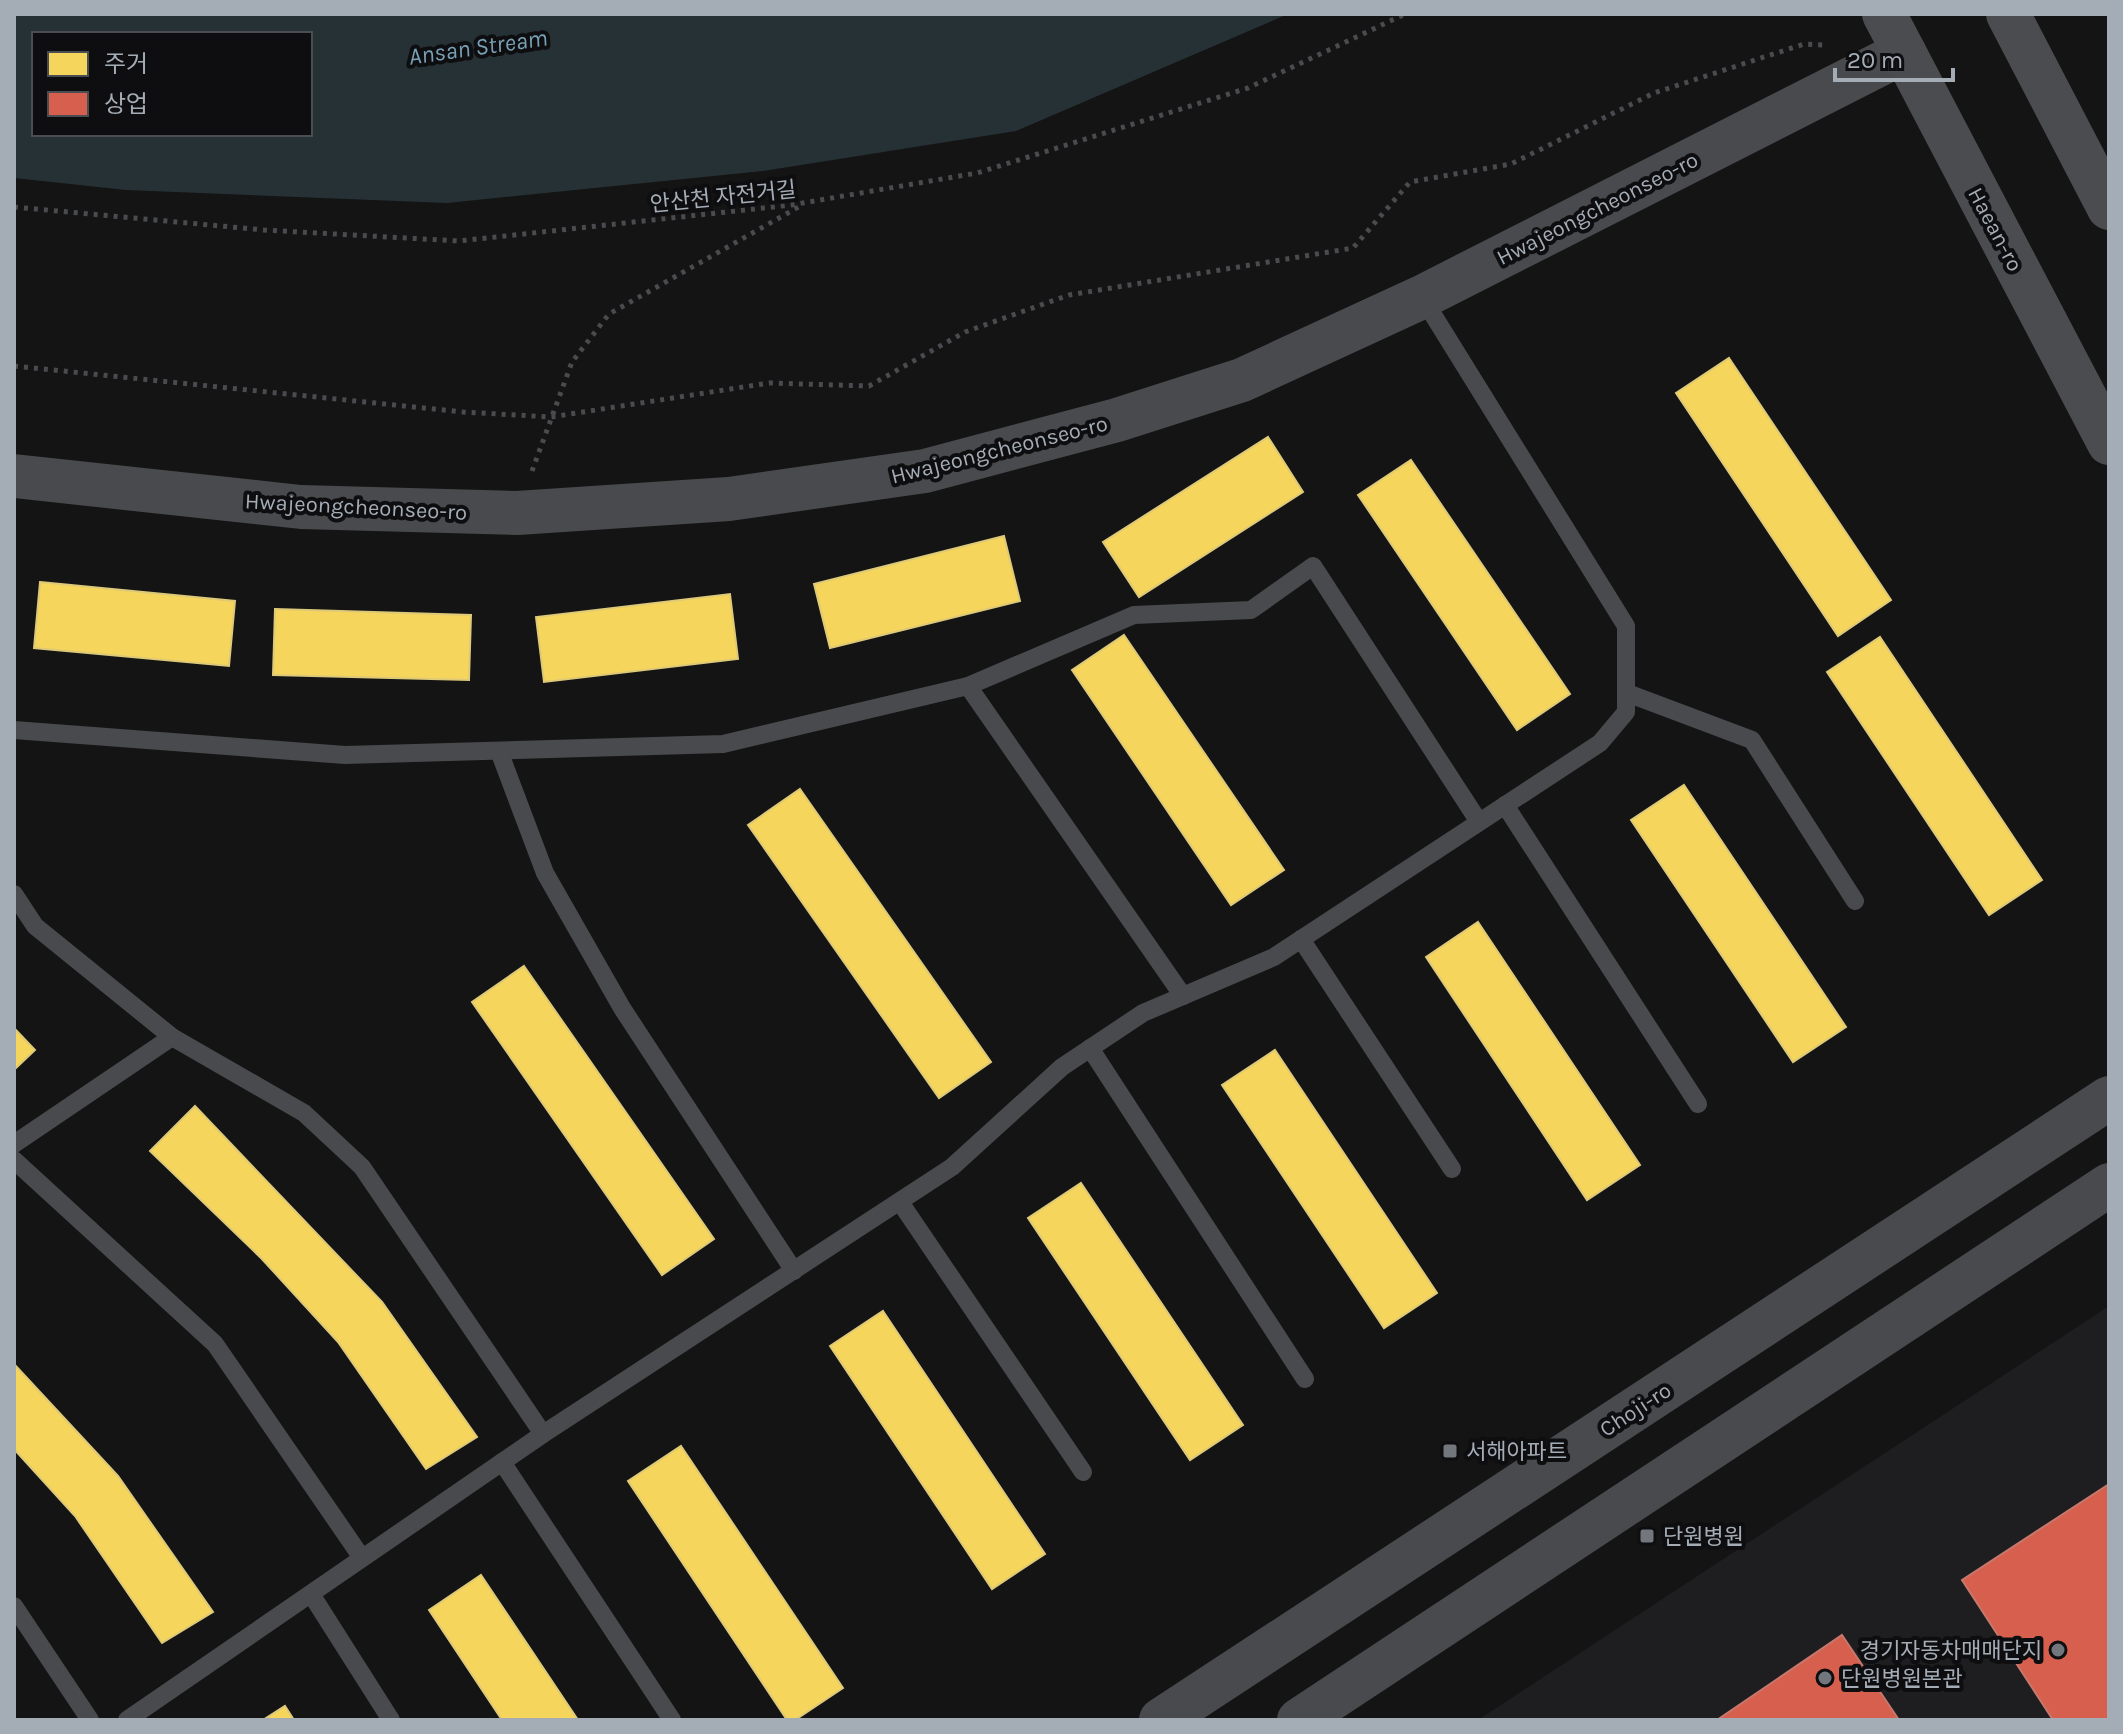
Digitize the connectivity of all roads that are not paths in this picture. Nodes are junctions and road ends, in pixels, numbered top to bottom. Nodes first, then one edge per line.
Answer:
1 (2008, 14) edge
2 (1894, 33) edge
3 (2109, 208) edge
4 (1422, 297) junction
5 (2109, 443) edge
6 (14, 476) edge
7 (968, 686) junction
8 (1627, 693) junction
9 (14, 730) edge
10 (499, 751) junction
11 (1505, 805) junction
12 (1479, 822) junction
13 (14, 894) edge
14 (1855, 901) dead end
15 (1301, 939) junction
16 (1183, 996) junction
17 (172, 1037) junction
18 (1090, 1048) junction
19 (2109, 1098) edge
20 (1698, 1104) dead end
21 (14, 1144) edge
22 (14, 1160) edge
23 (1452, 1169) dead end
24 (2109, 1185) edge
25 (900, 1202) junction
26 (794, 1271) junction
27 (1305, 1379) dead end
28 (543, 1434) junction
29 (502, 1462) junction
30 (1083, 1472) dead end
31 (362, 1558) junction
32 (311, 1594) junction
33 (14, 1606) edge
34 (90, 1720) edge
35 (127, 1720) edge
36 (391, 1720) edge
37 (672, 1720) edge
38 (1161, 1720) edge
39 (1299, 1720) edge

1 - 3 main road
2 - 4 street, Hwajeongcheonseo-ro
2 - 5 main road, Haean-ro
4 - 6 street, Hwajeongcheonseo-ro
4 - 8 lane
7 - 10 lane
7 - 12 lane
7 - 16 lane
8 - 11 lane
8 - 14 lane
9 - 10 lane
10 - 26 lane
11 - 12 lane
11 - 20 lane
12 - 15 lane
13 - 17 lane
15 - 16 lane
15 - 23 lane
16 - 18 lane
17 - 21 lane
17 - 28 lane
18 - 25 lane
18 - 27 lane
19 - 38 street, Choji-ro
22 - 31 lane
24 - 39 street
25 - 26 lane
25 - 30 lane
26 - 28 lane
28 - 29 lane
29 - 31 lane
29 - 37 lane
31 - 32 lane
32 - 35 lane
32 - 36 lane
33 - 34 lane

